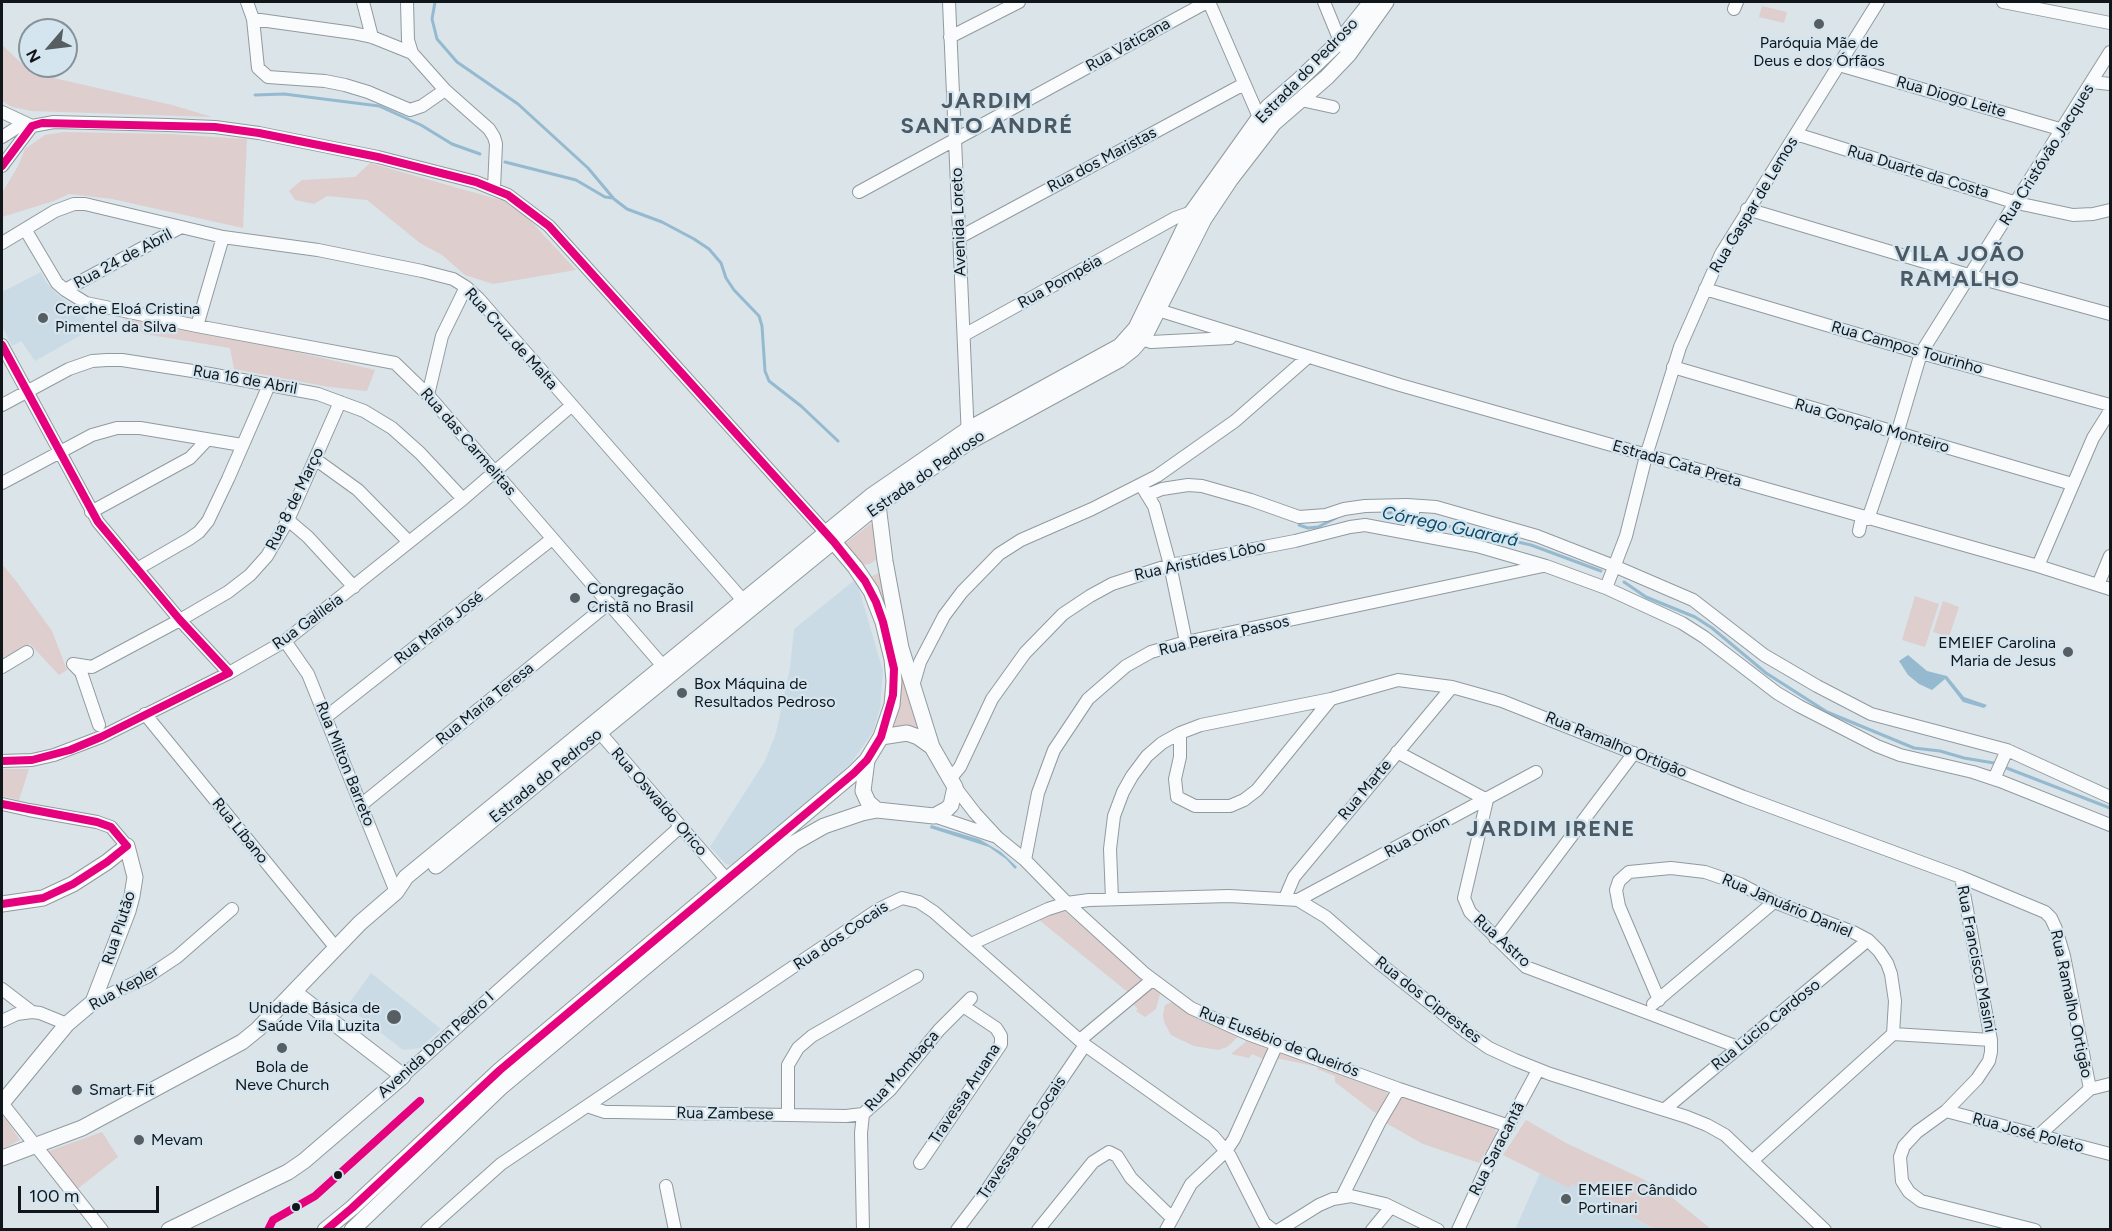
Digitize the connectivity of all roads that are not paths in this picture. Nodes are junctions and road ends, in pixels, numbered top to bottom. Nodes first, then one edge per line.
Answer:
1 (247, 2) edge
2 (363, 2) edge
3 (407, 2) edge
4 (949, 2) edge
5 (1018, 2) edge
6 (1208, 2) edge
7 (1324, 2) edge
8 (1371, 2) edge
9 (1386, 2) edge
10 (1878, 2) edge
11 (2002, 2) edge
12 (253, 19) junction
13 (2110, 23) edge
14 (372, 37) junction
15 (950, 37) junction
16 (1344, 47) junction
17 (2110, 52) edge
18 (412, 53) junction
19 (1839, 65) junction
20 (2092, 82) junction
21 (1244, 84) junction
22 (2110, 84) edge
23 (445, 90) junction
24 (1301, 100) junction
25 (1333, 107) dead end
26 (2, 112) edge
27 (28, 125) junction
28 (1262, 125) junction
29 (2062, 130) junction
30 (1796, 134) junction
31 (2, 137) edge
32 (956, 139) junction
33 (2, 166) edge
34 (494, 188) junction
35 (859, 192) dead end
36 (2017, 203) junction
37 (1748, 209) junction
38 (2110, 210) edge
39 (1199, 213) junction
40 (181, 227) junction
41 (25, 229) junction
42 (1156, 229) junction
43 (223, 237) junction
44 (960, 237) junction
45 (1185, 242) junction
46 (2, 243) edge
47 (1971, 276) junction
48 (466, 287) junction
49 (1705, 289) junction
50 (65, 290) junction
51 (1151, 311) junction
52 (2110, 314) edge
53 (1192, 322) junction
54 (197, 326) junction
55 (1139, 334) junction
56 (964, 335) junction
57 (1243, 338) junction
58 (1182, 340) junction
59 (2, 345) edge
60 (1922, 353) junction
61 (1308, 357) junction
62 (1673, 368) junction
63 (269, 385) junction
64 (27, 392) junction
65 (428, 395) junction
66 (340, 402) junction
67 (2, 405) edge
68 (2110, 405) edge
69 (571, 406) junction
70 (2110, 411) edge
71 (1897, 434) junction
72 (968, 436) junction
73 (207, 440) junction
74 (242, 445) junction
75 (59, 453) junction
76 (1646, 456) junction
77 (315, 459) junction
78 (495, 472) junction
79 (2, 483) edge
80 (2072, 484) junction
81 (1144, 490) junction
82 (463, 499) junction
83 (874, 501) junction
84 (1414, 506) junction
85 (91, 513) junction
86 (1865, 518) junction
87 (288, 520) junction
88 (1858, 531) dead end
89 (1410, 532) junction
90 (830, 537) junction
91 (552, 538) junction
92 (409, 542) junction
93 (1506, 554) junction
94 (2110, 556) edge
95 (885, 561) junction
96 (1170, 565) junction
97 (1546, 566) junction
98 (1614, 566) junction
99 (2038, 566) junction
100 (855, 567) junction
101 (137, 569) junction
102 (1506, 573) junction
103 (2098, 585) junction
104 (354, 587) junction
105 (1606, 588) junction
106 (2110, 589) edge
107 (609, 603) junction
108 (746, 605) junction
109 (180, 620) junction
110 (285, 641) junction
111 (1186, 642) junction
112 (27, 652) dead end
113 (2, 667) edge
114 (667, 670) junction
115 (230, 673) junction
116 (1452, 687) junction
117 (912, 688) junction
118 (1331, 699) junction
119 (145, 714) junction
120 (326, 717) junction
121 (99, 725) dead end
122 (596, 728) junction
123 (1180, 733) junction
124 (881, 737) junction
125 (932, 747) junction
126 (2007, 750) junction
127 (1397, 752) junction
128 (1634, 753) junction
129 (867, 760) junction
130 (2, 761) edge
131 (1536, 772) dead end
132 (1994, 779) junction
133 (953, 783) junction
134 (2110, 797) edge
135 (1486, 800) junction
136 (2, 804) edge
137 (361, 805) junction
138 (878, 810) junction
139 (934, 816) junction
140 (2110, 825) edge
141 (680, 827) junction
142 (998, 838) junction
143 (127, 846) junction
144 (1025, 860) junction
145 (1961, 877) junction
146 (727, 880) junction
147 (396, 892) junction
148 (1112, 899) junction
149 (1291, 899) junction
150 (1774, 902) junction
151 (1067, 903) junction
152 (2, 904) edge
153 (232, 909) dead end
154 (1495, 938) junction
155 (1868, 940) junction
156 (971, 944) junction
157 (336, 948) junction
158 (917, 976) dead end
159 (1152, 980) junction
160 (2, 989) edge
161 (294, 992) junction
162 (1659, 1000) junction
163 (93, 1002) junction
164 (967, 1002) joint
165 (1645, 1011) junction
166 (32, 1012) junction
167 (2, 1021) edge
168 (67, 1024) junction
169 (1893, 1034) junction
170 (1991, 1040) junction
171 (1082, 1042) junction
172 (1276, 1044) junction
173 (1738, 1047) junction
174 (1538, 1070) junction
175 (403, 1076) junction
176 (2110, 1084) edge
177 (1399, 1089) junction
178 (2090, 1089) junction
179 (2, 1103) edge
180 (587, 1106) junction
181 (1665, 1109) junction
182 (1946, 1111) junction
183 (788, 1114) junction
184 (863, 1114) junction
185 (1509, 1126) junction
186 (2038, 1136) junction
187 (35, 1145) junction
188 (1226, 1151) junction
189 (2110, 1154) edge
190 (2, 1158) edge
191 (1753, 1160) junction
192 (920, 1162) dead end
193 (666, 1186) dead end
194 (1342, 1197) junction
195 (1391, 1207) junction
196 (1171, 1216) junction
197 (1271, 1229) edge
198 (102, 1230) edge
199 (169, 1230) edge
200 (325, 1230) edge
201 (352, 1230) edge
202 (427, 1230) edge
203 (675, 1230) edge
204 (863, 1230) edge
205 (957, 1230) edge
206 (1038, 1230) edge
207 (1166, 1230) edge
208 (1372, 1230) edge
209 (1438, 1230) edge
210 (1458, 1230) edge
211 (1825, 1230) edge
212 (2035, 1230) edge

1 - 12 street
2 - 14 street
3 - 18 street
4 - 15 street, Avenida Loreto
5 - 15 street
6 - 21 street
6 - 32 street, Rua Vaticana
7 - 16 street
8 - 16 main road, Estrada do Pedroso
9 - 16 main road, Estrada do Pedroso
10 - 19 street, Rua Gaspar de Lemos
11 - 13 street
12 - 14 street
12 - 23 street
14 - 18 street
15 - 32 street, Avenida Loreto
16 - 24 main road, Estrada do Pedroso
16 - 28 main road, Estrada do Pedroso
17 - 20 street, Rua Cristóvão Jacques
18 - 23 street
19 - 29 street, Rua Diogo Leite
19 - 30 street, Rua Gaspar de Lemos
20 - 22 street
20 - 29 street, Rua Cristóvão Jacques
21 - 28 street
21 - 44 street, Rua dos Maristas
23 - 34 street
24 - 25 street
24 - 28 main road, Estrada do Pedroso
26 - 27 street
27 - 31 street
27 - 33 street
27 - 34 street
28 - 39 main road, Estrada do Pedroso
29 - 36 street, Rua Cristóvão Jacques
30 - 36 street, Rua Duarte da Costa
30 - 37 street, Rua Gaspar de Lemos
32 - 35 street, Rua Vaticana
32 - 44 street, Avenida Loreto
34 - 90 street
36 - 38 street, Rua Duarte da Costa
36 - 47 street, Rua Cristóvão Jacques
37 - 47 street
37 - 49 street, Rua Gaspar de Lemos
39 - 42 street, Rua Pompéia
39 - 45 main road, Estrada do Pedroso
40 - 41 street, Rua Cruz de Malta
40 - 43 street, Rua Cruz de Malta
40 - 50 street, Rua 24 de Abril
41 - 46 street, Rua Cruz de Malta
41 - 50 street
42 - 45 street
42 - 56 street, Rua Pompéia
43 - 48 street, Rua Cruz de Malta
43 - 54 street
44 - 56 street, Avenida Loreto
45 - 51 main road, Estrada do Pedroso
47 - 52 street
47 - 60 street, Rua Cristóvão Jacques
48 - 65 street
48 - 69 street, Rua Cruz de Malta
49 - 60 street, Rua Campos Tourinho
49 - 62 street, Rua Gaspar de Lemos
50 - 54 street, Rua das Carmelitas
51 - 53 street, Estrada Cata Preta
51 - 55 main road, Estrada do Pedroso
53 - 57 street, Estrada Cata Preta
53 - 58 street
54 - 65 street, Rua das Carmelitas
55 - 58 street, Estrada Cata Preta
55 - 72 main road, Estrada do Pedroso
56 - 72 street, Avenida Loreto
57 - 58 street, Estrada Cata Preta
57 - 61 street, Estrada Cata Preta
59 - 64 street
60 - 68 street, Rua Campos Tourinho
60 - 71 street, Rua Cristóvão Jacques
61 - 76 street, Estrada Cata Preta
61 - 81 street
62 - 71 street, Rua Gonçalo Monteiro
62 - 76 street, Rua Gaspar de Lemos
63 - 64 street, Rua 16 de Abril
63 - 66 street, Rua 16 de Abril
63 - 74 street
64 - 67 street, Rua 16 de Abril
64 - 75 street
65 - 78 street, Rua das Carmelitas
66 - 77 street, Rua 8 de Março
66 - 82 street, Rua 16 de Abril
69 - 78 street, Rua Galileia
69 - 108 street, Rua Cruz de Malta
70 - 80 street
71 - 80 street, Rua Gonçalo Monteiro
71 - 86 street, Rua Cristóvão Jacques
72 - 83 main road, Estrada do Pedroso
73 - 74 street
73 - 75 street
73 - 85 street
74 - 101 street
75 - 79 street
75 - 85 street
76 - 86 street, Estrada Cata Preta
76 - 98 street, Rua Gaspar de Lemos
77 - 87 street, Rua 8 de Março
77 - 92 street
78 - 82 street, Rua Galileia
78 - 91 street, Rua das Carmelitas
80 - 99 street
81 - 84 street
81 - 96 street
81 - 117 street
82 - 92 street, Rua Galileia
83 - 90 main road, Estrada do Pedroso
83 - 95 main road, Rua Eusébio de Queirós
84 - 89 street
84 - 98 street
85 - 101 street
86 - 88 street, Rua Cristóvão Jacques
86 - 99 street, Estrada Cata Preta
87 - 104 street
87 - 109 street, Rua 8 de Março
89 - 93 street, Rua Aristídes Lôbo
89 - 96 street, Rua Aristídes Lôbo
90 - 100 main road
90 - 108 main road, Estrada do Pedroso
91 - 107 street, Rua das Carmelitas
91 - 120 street, Rua Maria José
92 - 104 street, Rua Galileia
93 - 97 street, Rua Aristídes Lôbo
93 - 102 street
94 - 103 street
95 - 100 main road
95 - 117 main road, Rua Eusébio de Queirós
96 - 111 street
96 - 133 street, Rua Aristídes Lôbo
97 - 102 street, Rua Pereira Passos
97 - 105 street, Rua Aristídes Lôbo
98 - 105 street, Rua Gaspar de Lemos
98 - 126 street
99 - 103 street, Estrada Cata Preta
100 - 124 main road
101 - 109 street
102 - 111 street, Rua Pereira Passos
103 - 106 street, Estrada Cata Preta
104 - 110 street, Rua Galileia
105 - 132 street, Rua Aristídes Lôbo
107 - 114 street, Rua das Carmelitas
107 - 137 street, Rua Maria Teresa
108 - 114 main road, Estrada do Pedroso
109 - 115 street
109 - 121 street, Rua 8 de Março
110 - 115 street, Rua Galileia
110 - 120 street, Rua Milton Barreto
111 - 144 street, Rua Pereira Passos
112 - 113 street
114 - 122 main road, Estrada do Pedroso
115 - 119 street, Rua Galileia
116 - 118 street, Rua Ramalho Ortigão
116 - 127 street, Rua Marte
116 - 128 street, Rua Ramalho Ortigão
117 - 125 main road, Rua Eusébio de Queirós
118 - 123 street, Rua Ramalho Ortigão
118 - 123 street
119 - 130 street, Rua Galileia
119 - 157 street, Rua Líbano
120 - 137 street, Rua Milton Barreto
122 - 141 street, Rua Oswaldo Orico
122 - 147 main road, Estrada do Pedroso
123 - 148 street, Rua Ramalho Ortigão
124 - 125 main road
124 - 129 main road
125 - 133 main road, Rua Eusébio de Queirós
126 - 132 street
126 - 134 street
127 - 135 street
127 - 149 street, Rua Marte
128 - 145 street, Rua Ramalho Ortigão
128 - 154 street
129 - 138 main road
129 - 146 main road
131 - 135 street, Rua Orion
132 - 140 street, Rua Aristídes Lôbo
133 - 139 main road
133 - 142 street, Rua Eusébio de Queirós
135 - 149 street, Rua Orion
135 - 154 street, Rua Astro
136 - 143 street
137 - 147 street, Rua Milton Barreto
138 - 139 main road
138 - 201 main road
139 - 142 street, Rua Eusébio de Queirós
141 - 146 street, Rua Oswaldo Orico
141 - 175 street, Avenida Dom Pedro I
142 - 144 street, Rua Eusébio de Queirós
143 - 152 main road
143 - 163 main road, Rua Plutão
144 - 151 street, Rua Eusébio de Queirós
145 - 170 street, Rua Francisco Masini
145 - 178 street, Rua Ramalho Ortigão
146 - 200 main road
147 - 157 main road, Estrada do Pedroso
148 - 149 street
148 - 151 street
149 - 174 street, Rua dos Ciprestes
150 - 155 street, Rua Januário Daniel
150 - 162 street
150 - 162 street, Rua Januário Daniel
151 - 156 street
151 - 159 street, Rua Eusébio de Queirós
153 - 163 street, Rua Kepler
154 - 165 street, Rua Astro
155 - 169 street, Rua Januário Daniel
155 - 173 street, Rua Lúcio Cardoso
156 - 171 street, Rua dos Cocais
156 - 180 street, Rua dos Cocais
157 - 161 main road, Estrada do Pedroso
158 - 183 street
159 - 171 street, Travessa dos Cocais
159 - 172 street, Rua Eusébio de Queirós
160 - 166 street
161 - 175 main road
161 - 187 main road, Estrada do Pedroso
162 - 165 street
163 - 168 main road, Rua Kepler
164 - 184 street, Rua Mombaça
164 - 192 street, Travessa Aruana
165 - 173 street, Rua Astro
166 - 167 street
166 - 168 street
168 - 179 main road, Rua Kepler
169 - 170 street
169 - 191 street
170 - 182 street, Rua Francisco Masini
171 - 188 street, Rua dos Cocais
171 - 205 street, Travessa dos Cocais
172 - 177 street, Rua Eusébio de Queirós
172 - 188 street
173 - 181 street, Rua Lúcio Cardoso
174 - 181 street, Rua dos Ciprestes
174 - 185 street, Rua Saracantã
175 - 199 main road, Avenida Dom Pedro I
176 - 178 street
177 - 185 street, Rua Eusébio de Queirós
177 - 194 street
178 - 186 street
179 - 187 street
180 - 183 street, Rua Zambese
180 - 202 street, Rua dos Cocais
181 - 191 street, Rua dos Ciprestes
182 - 186 street, Rua José Poleto
182 - 212 street, Rua Francisco Masini
183 - 184 street, Rua Zambese
184 - 204 street, Rua Mombaça
185 - 210 street, Rua Saracantã
186 - 189 street, Rua José Poleto
187 - 190 main road, Estrada do Pedroso
187 - 198 street
188 - 196 street
188 - 197 street, Rua dos Cocais
191 - 211 street, Rua dos Ciprestes
193 - 203 street
194 - 195 street, Rua dos Cocais
194 - 197 street, Rua dos Cocais
195 - 208 street
195 - 209 street, Rua dos Cocais
196 - 206 street
196 - 207 street

